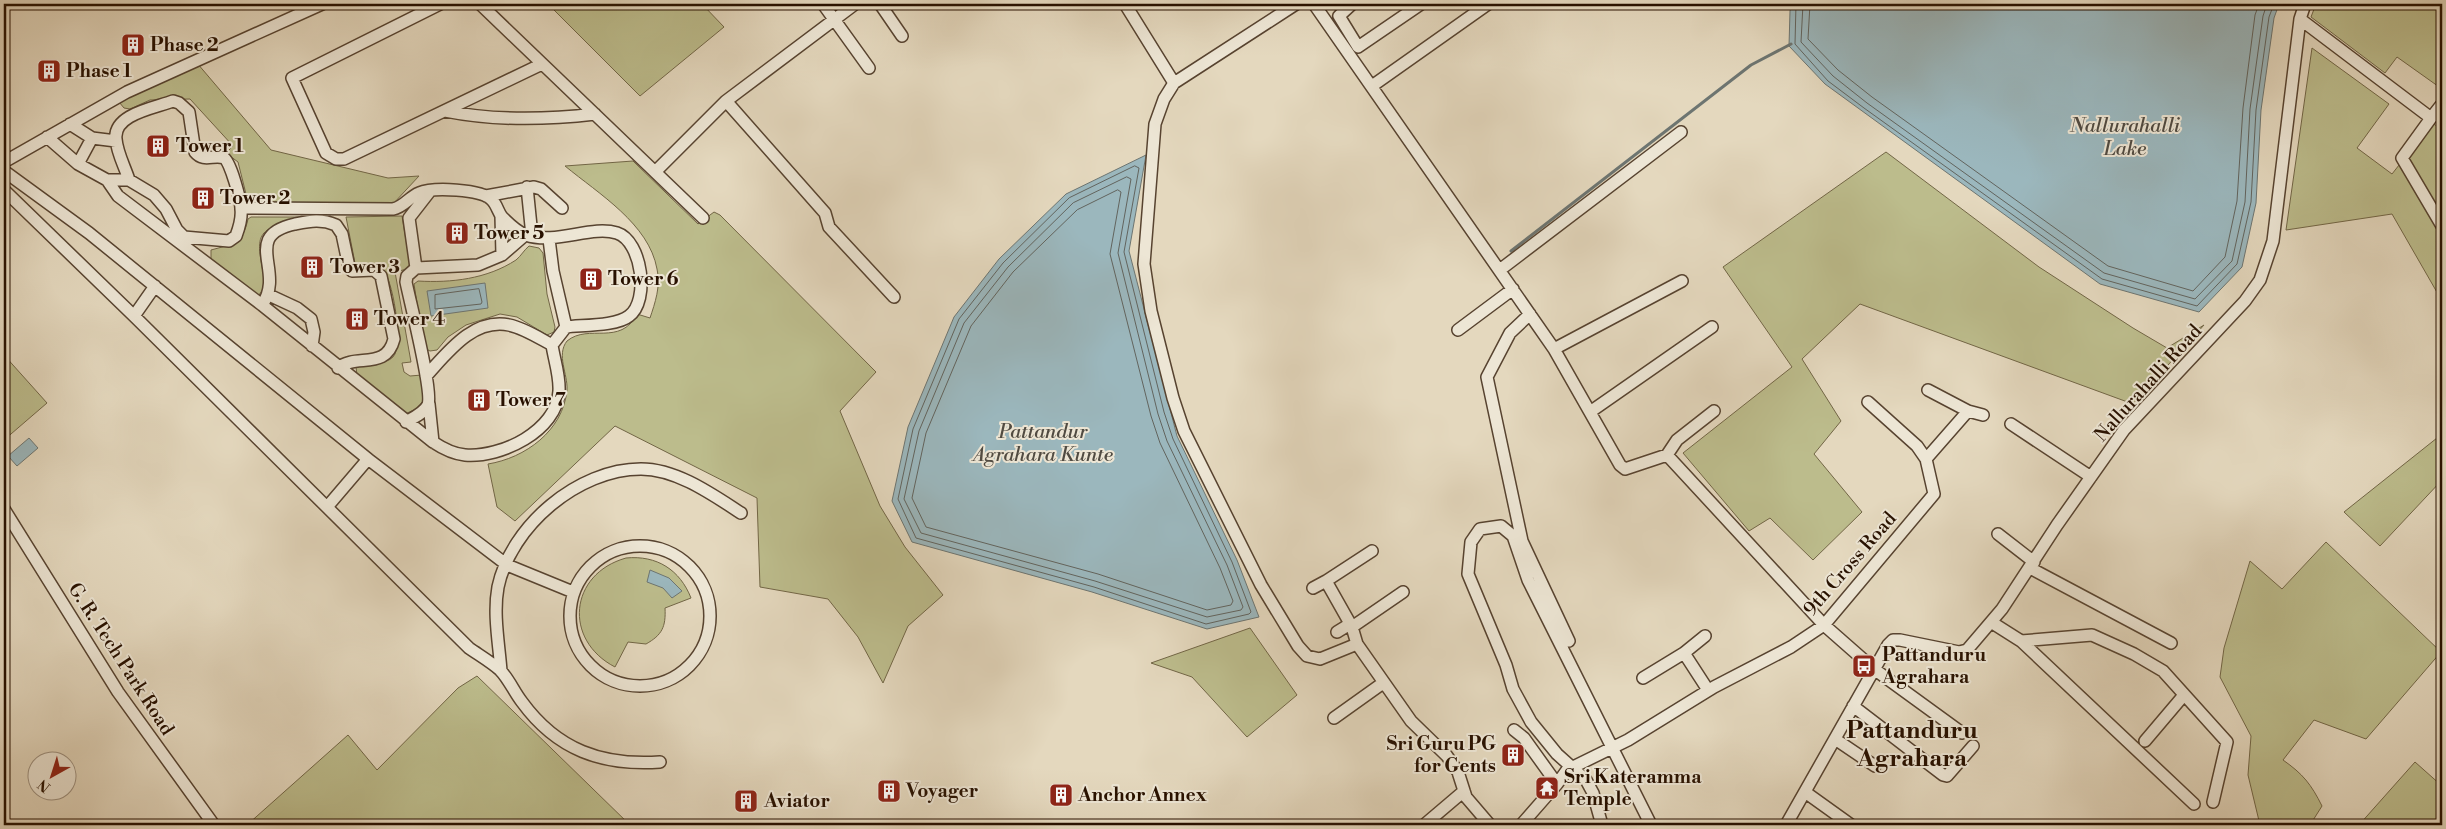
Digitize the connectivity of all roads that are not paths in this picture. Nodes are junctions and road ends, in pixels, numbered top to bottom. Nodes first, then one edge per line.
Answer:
1 (322, 4) edge
2 (440, 4) edge
3 (480, 4) edge
4 (823, 4) edge
5 (854, 4) edge
6 (880, 4) edge
7 (1125, 4) edge
8 (1296, 4) edge
9 (1314, 4) edge
10 (1352, 4) edge
11 (1421, 4) edge
12 (1488, 4) edge
13 (2305, 4) edge
14 (834, 19) junction
15 (2300, 19) junction
16 (1348, 31) junction
17 (902, 36) dead end
18 (1338, 38) junction
19 (542, 64) junction
20 (869, 68) dead end
21 (1174, 82) junction
22 (1372, 86) junction
23 (726, 101) junction
24 (2442, 104) edge
25 (445, 111) junction
26 (595, 114) junction
27 (2432, 118) junction
28 (70, 124) junction
29 (1681, 132) dead end
30 (47, 137) junction
31 (92, 138) junction
32 (116, 141) junction
33 (4, 162) edge
34 (78, 164) junction
35 (4, 171) edge
36 (655, 172) junction
37 (107, 180) junction
38 (129, 180) junction
39 (526, 186) junction
40 (4, 190) edge
41 (430, 192) junction
42 (486, 196) junction
43 (241, 208) junction
44 (336, 208) junction
45 (562, 208) dead end
46 (500, 216) junction
47 (703, 218) dead end
48 (336, 225) junction
49 (2442, 226) edge
50 (529, 235) junction
51 (549, 239) junction
52 (502, 255) junction
53 (416, 268) junction
54 (1501, 269) junction
55 (1682, 281) dead end
56 (156, 286) junction
57 (1513, 288) junction
58 (894, 297) dead end
59 (265, 300) junction
60 (1530, 314) junction
61 (134, 316) junction
62 (566, 327) junction
63 (1712, 327) dead end
64 (1458, 330) dead end
65 (552, 345) junction
66 (312, 346) junction
67 (1554, 349) junction
68 (338, 368) junction
69 (426, 376) junction
70 (1928, 390) dead end
71 (1868, 402) dead end
72 (428, 404) junction
73 (1714, 411) dead end
74 (1968, 411) junction
75 (1590, 412) junction
76 (1983, 415) dead end
77 (406, 422) junction
78 (2011, 424) dead end
79 (433, 442) junction
80 (1667, 455) junction
81 (368, 459) junction
82 (1926, 459) junction
83 (2091, 477) junction
84 (327, 507) junction
85 (4, 508) edge
86 (741, 513) dead end
87 (1998, 534) dead end
88 (1372, 551) dead end
89 (507, 565) junction
90 (2032, 565) junction
91 (1326, 581) junction
92 (1313, 588) dead end
93 (573, 592) junction
94 (1403, 592) dead end
95 (1991, 622) junction
96 (1824, 625) junction
97 (1351, 626) junction
98 (1337, 632) dead end
99 (1705, 636) dead end
100 (2021, 641) junction
101 (2171, 643) dead end
102 (1357, 644) junction
103 (1684, 653) junction
104 (1577, 658) dead end
105 (1874, 669) junction
106 (501, 671) junction
107 (1643, 678) dead end
108 (1384, 683) junction
109 (1708, 690) junction
110 (2184, 695) junction
111 (1853, 706) junction
112 (1334, 718) dead end
113 (1514, 730) dead end
114 (1962, 733) dead end
115 (1835, 739) junction
116 (2145, 741) dead end
117 (1973, 746) dead end
118 (1612, 747) junction
119 (660, 762) dead end
120 (1875, 766) dead end
121 (1572, 767) junction
122 (1557, 784) junction
123 (1464, 791) junction
124 (1805, 792) junction
125 (2213, 802) dead end
126 (2194, 804) dead end
127 (1792, 823) edge
128 (214, 825) edge
129 (1424, 825) edge
130 (1490, 825) edge
131 (1521, 825) edge
132 (1602, 825) edge
133 (1651, 825) edge
134 (1851, 825) edge

1 - 28 street
2 - 25 street
3 - 19 street
4 - 14 street
5 - 14 street
6 - 17 street
7 - 21 street
8 - 21 street
9 - 18 street
10 - 16 street
11 - 16 street
12 - 22 street
13 - 15 street, Nallurahalli Road
14 - 20 street
14 - 23 street
15 - 27 street
15 - 83 street, Nallurahalli Road
16 - 18 street
18 - 22 street
19 - 25 street
19 - 26 street
21 - 102 street
22 - 54 street
23 - 36 street
23 - 58 street
24 - 27 street
25 - 26 street
26 - 36 street
27 - 49 street
28 - 30 street
28 - 31 street
29 - 54 street
30 - 33 street
30 - 34 street
31 - 32 street
31 - 34 street
32 - 38 street
32 - 43 street
34 - 37 street
35 - 56 street
36 - 47 street
37 - 38 street
37 - 59 street
38 - 43 street
39 - 42 street
39 - 45 street
39 - 50 street
40 - 61 street
41 - 42 street
41 - 44 street
41 - 53 street
42 - 46 street
43 - 44 street
44 - 48 street
46 - 50 street
46 - 52 street
48 - 59 street
48 - 68 street
50 - 51 street
50 - 52 street
51 - 62 street
51 - 62 street
52 - 53 street
53 - 69 street
54 - 57 street
55 - 67 street
56 - 61 street
56 - 81 street
57 - 60 street
57 - 64 street
59 - 66 street
59 - 66 street
60 - 67 street
60 - 104 street
61 - 84 street
62 - 65 street
63 - 75 street
65 - 69 street
65 - 79 street
66 - 68 street
67 - 75 street
68 - 77 street
69 - 72 street
70 - 74 street
71 - 82 street, 9th Cross Road
72 - 77 street
72 - 79 street
73 - 80 street
74 - 76 street
74 - 82 street
75 - 80 street
77 - 79 street
78 - 83 street
80 - 96 street
81 - 84 street
81 - 89 street
82 - 96 street, 9th Cross Road
83 - 90 street, Nallurahalli Road
84 - 106 street
85 - 128 street, G. R. Tech Park Road
86 - 89 street
87 - 90 street
88 - 91 street
89 - 93 street
89 - 106 street
90 - 95 street, Nallurahalli Road
90 - 101 street
91 - 92 street
91 - 97 street
93 - 93 street
94 - 97 street
95 - 100 street
95 - 105 street, Nallurahalli Road
96 - 105 street
96 - 109 street, 9th Cross Road
97 - 98 street
97 - 102 street
99 - 103 street
100 - 110 street
100 - 126 street
102 - 108 street
103 - 107 street
103 - 109 street
105 - 111 street
105 - 114 street
106 - 119 street
108 - 112 street
108 - 123 street
109 - 118 street, 9th Cross Road
110 - 116 street
110 - 125 street
111 - 115 street
111 - 117 street
113 - 122 street
115 - 120 street
115 - 124 street
118 - 121 street, 9th Cross Road
118 - 121 street
118 - 133 street
121 - 122 street, 9th Cross Road
121 - 132 street
122 - 131 street, 9th Cross Road
123 - 129 street
123 - 130 street
124 - 127 street
124 - 134 street

